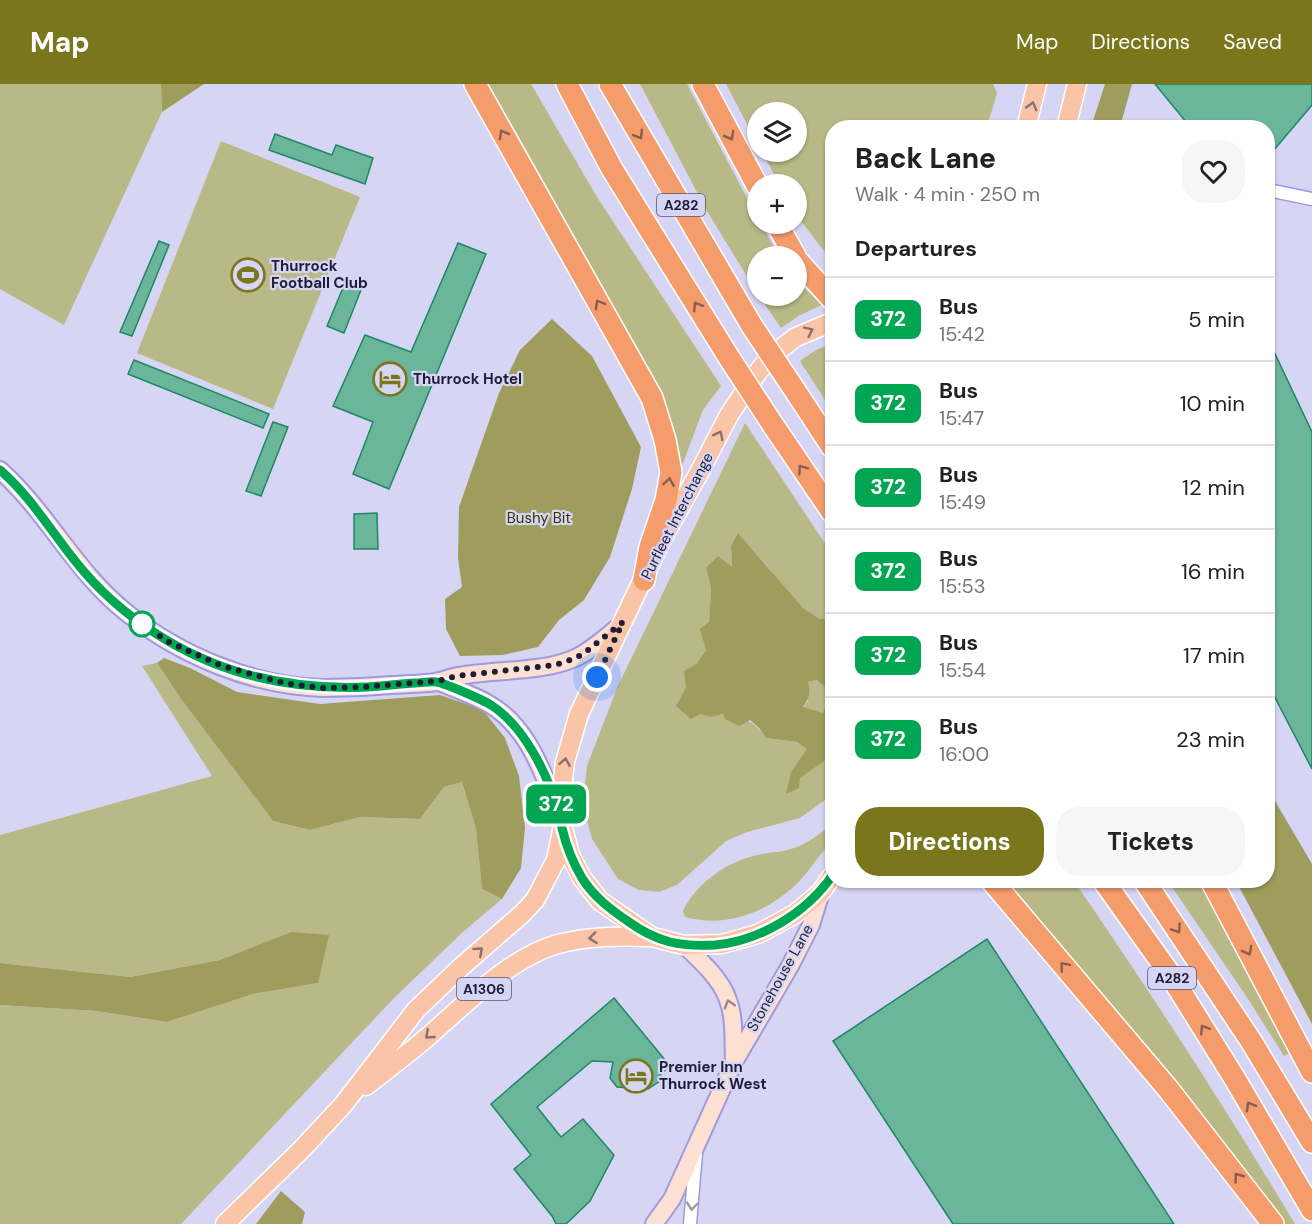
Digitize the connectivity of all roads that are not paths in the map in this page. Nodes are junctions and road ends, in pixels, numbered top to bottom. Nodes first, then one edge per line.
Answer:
1 (475, 84) edge
2 (567, 84) edge
3 (610, 84) edge
4 (703, 84) edge
5 (1038, 84) edge
6 (1077, 84) edge
7 (1028, 120) edge
8 (1068, 120) edge
9 (751, 174) edge
10 (1275, 191) edge
11 (1312, 199) edge
12 (807, 271) edge
13 (825, 291) edge
14 (825, 325) edge
15 (825, 436) edge
16 (0, 470) edge
17 (825, 502) edge
18 (644, 580) junction
19 (623, 622) junction
20 (438, 681) junction
21 (561, 821) junction
22 (825, 886) edge
23 (998, 888) edge
24 (1109, 888) edge
25 (1149, 888) edge
26 (1215, 888) edge
27 (821, 892) junction
28 (652, 937) junction
29 (684, 945) junction
30 (734, 1062) junction
31 (1312, 1072) edge
32 (343, 1105) junction
33 (1312, 1142) edge
34 (696, 1145) junction
35 (672, 1199) junction
36 (1312, 1210) edge
37 (225, 1224) edge
38 (654, 1224) edge
39 (668, 1224) edge
40 (690, 1224) edge
41 (1273, 1224) edge

18 -> 1 highway
17 -> 2 highway, A282, bridge
3 -> 15 highway, A282, bridge
4 -> 9 highway
7 -> 5 main road
6 - 8 main road
10 - 11 street
12 - 13 highway
18 -> 14 main road, Purfleet Interchange
16 - 20 street
18 - 19 main road, Purfleet Interchange
19 - 20 street
21 -> 19 main road, Purfleet Interchange
20 - 21 street
21 - 28 main road, Purfleet Interchange
32 -> 21 main road, A1306
22 - 27 main road, Purfleet Interchange
41 -> 23 highway
36 -> 24 highway, A282
25 -> 33 highway, A282
26 -> 31 highway
27 - 29 main road, Purfleet Interchange
27 - 30 street, Stonehouse Lane
28 - 29 main road, Purfleet Interchange
28 -> 32 main road, A1306
30 -> 29 street, Stonehouse Lane
30 - 34 street, Stonehouse Lane
32 - 37 main road, A1306
34 - 35 street, Stonehouse Lane
34 -> 40 street
35 - 38 street, Stonehouse Lane
35 - 39 street, Stonehouse Lane

